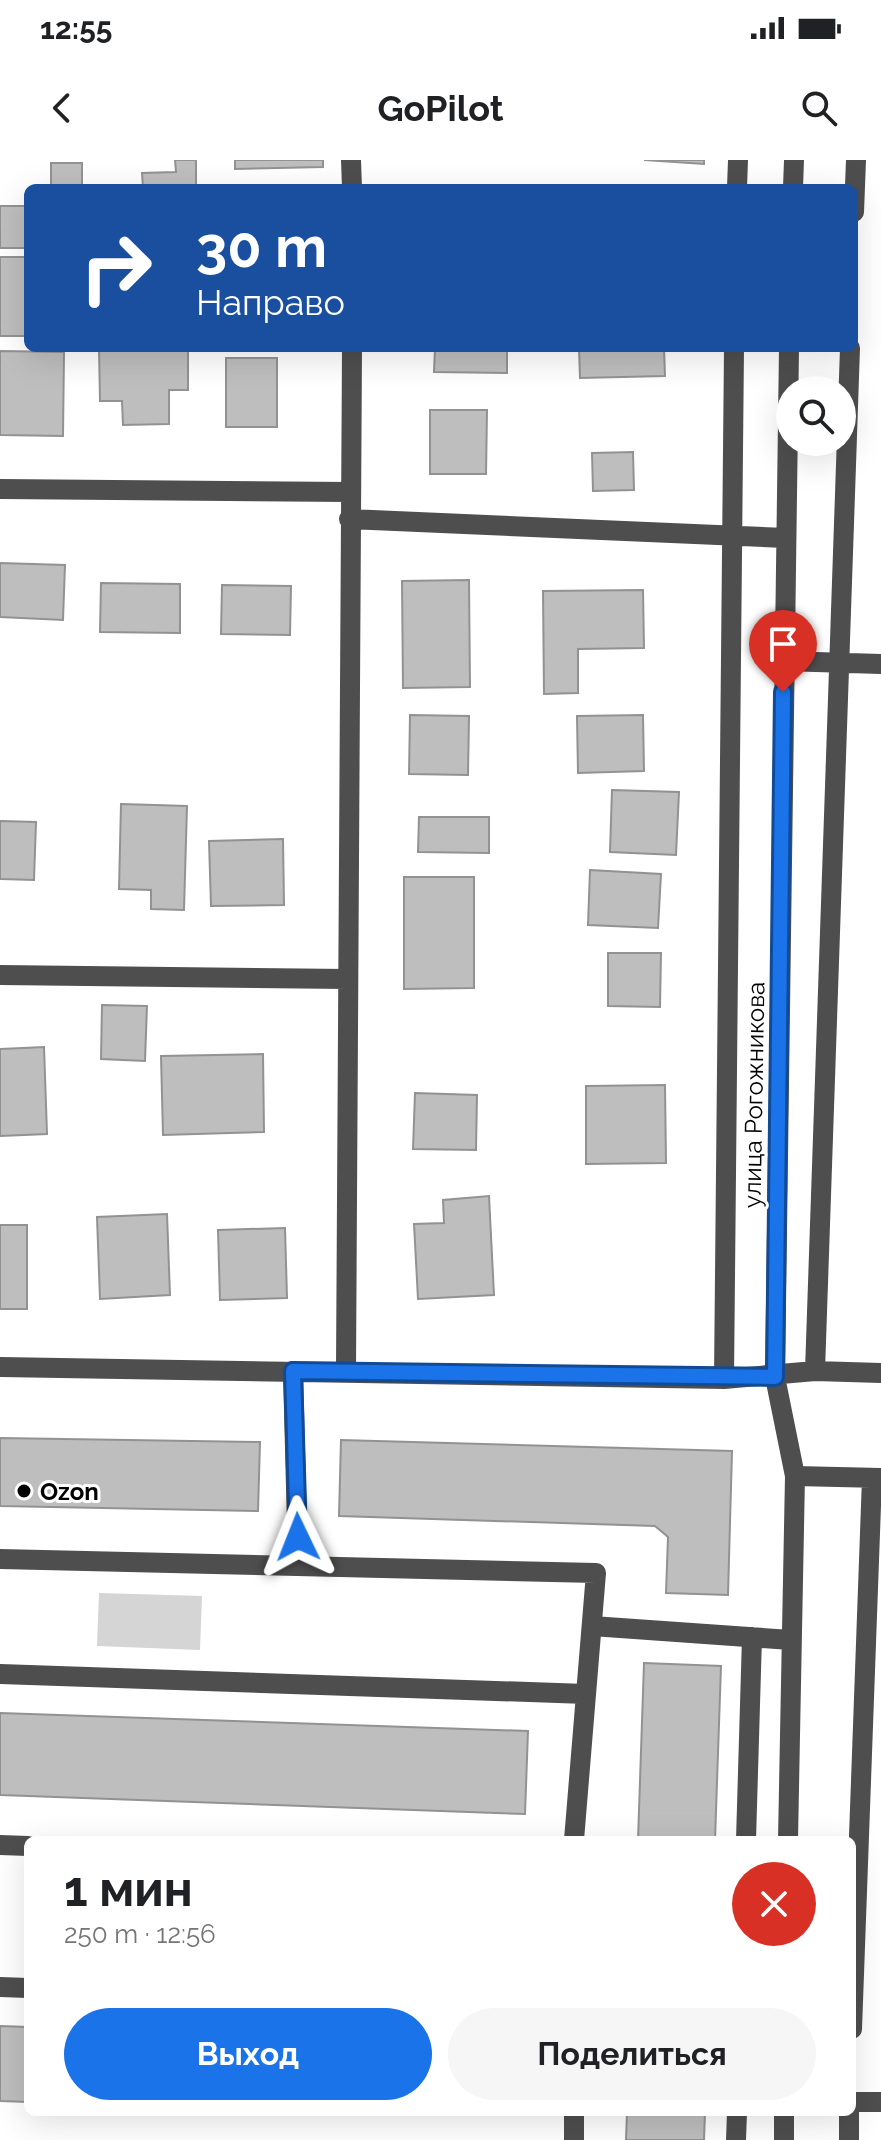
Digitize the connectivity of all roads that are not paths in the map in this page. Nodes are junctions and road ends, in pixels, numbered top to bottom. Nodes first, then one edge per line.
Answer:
1 (351, 160) edge
2 (738, 160) edge
3 (794, 160) edge
4 (856, 160) edge
5 (352, 184) edge
6 (737, 184) edge
7 (793, 184) edge
8 (855, 184) edge
9 (352, 352) edge
10 (734, 352) edge
11 (789, 352) edge
12 (850, 352) edge
13 (0, 489) edge
14 (349, 492) junction
15 (349, 519) junction
16 (731, 538) junction
17 (785, 538) junction
18 (783, 661) junction
19 (839, 663) junction
20 (881, 664) edge
21 (0, 975) edge
22 (347, 979) junction
23 (0, 1367) edge
24 (346, 1370) junction
25 (293, 1371) junction
26 (815, 1371) junction
27 (881, 1373) edge
28 (775, 1377) junction
29 (724, 1379) junction
30 (795, 1476) junction
31 (876, 1478) edge
32 (0, 1559) edge
33 (298, 1565) junction
34 (592, 1626) junction
35 (752, 1637) junction
36 (791, 1640) junction
37 (0, 1674) edge
38 (586, 1694) junction
39 (574, 1836) edge
40 (746, 1836) edge
41 (788, 1836) edge
42 (0, 1845) edge
43 (24, 1846) edge
44 (856, 1937) edge
45 (0, 1987) edge
46 (24, 1988) edge
47 (856, 2102) edge
48 (881, 2102) edge
49 (574, 2116) edge
50 (737, 2116) edge
51 (784, 2116) edge
52 (849, 2116) edge
53 (574, 2140) edge
54 (736, 2140) edge
55 (784, 2140) edge
56 (849, 2140) edge

1 - 5 street
2 - 6 street
3 - 7 street
4 - 8 street
9 - 14 street
10 - 16 street
11 - 17 street, улица Рогожникова
12 - 19 street
13 - 14 street
14 - 15 street
15 - 16 street
15 - 22 street
16 - 17 street
16 - 29 street
17 - 18 street, улица Рогожникова
18 - 19 street
18 - 28 street, улица Рогожникова
19 - 20 street
19 - 26 street
21 - 22 street
22 - 24 street
23 - 25 street
24 - 25 street
24 - 29 street
25 - 33 street
26 - 27 street
26 - 28 street
28 - 29 street
28 - 30 street, улица Рогожникова
30 - 31 street
30 - 36 street, улица Рогожникова
31 - 44 street
32 - 33 street
33 - 34 street
34 - 35 street
34 - 38 street
35 - 36 street
35 - 40 street
36 - 41 street, улица Рогожникова
37 - 38 street
38 - 39 street
42 - 43 street
45 - 46 street
47 - 48 street
49 - 53 street
50 - 54 street
51 - 55 street
52 - 56 street

